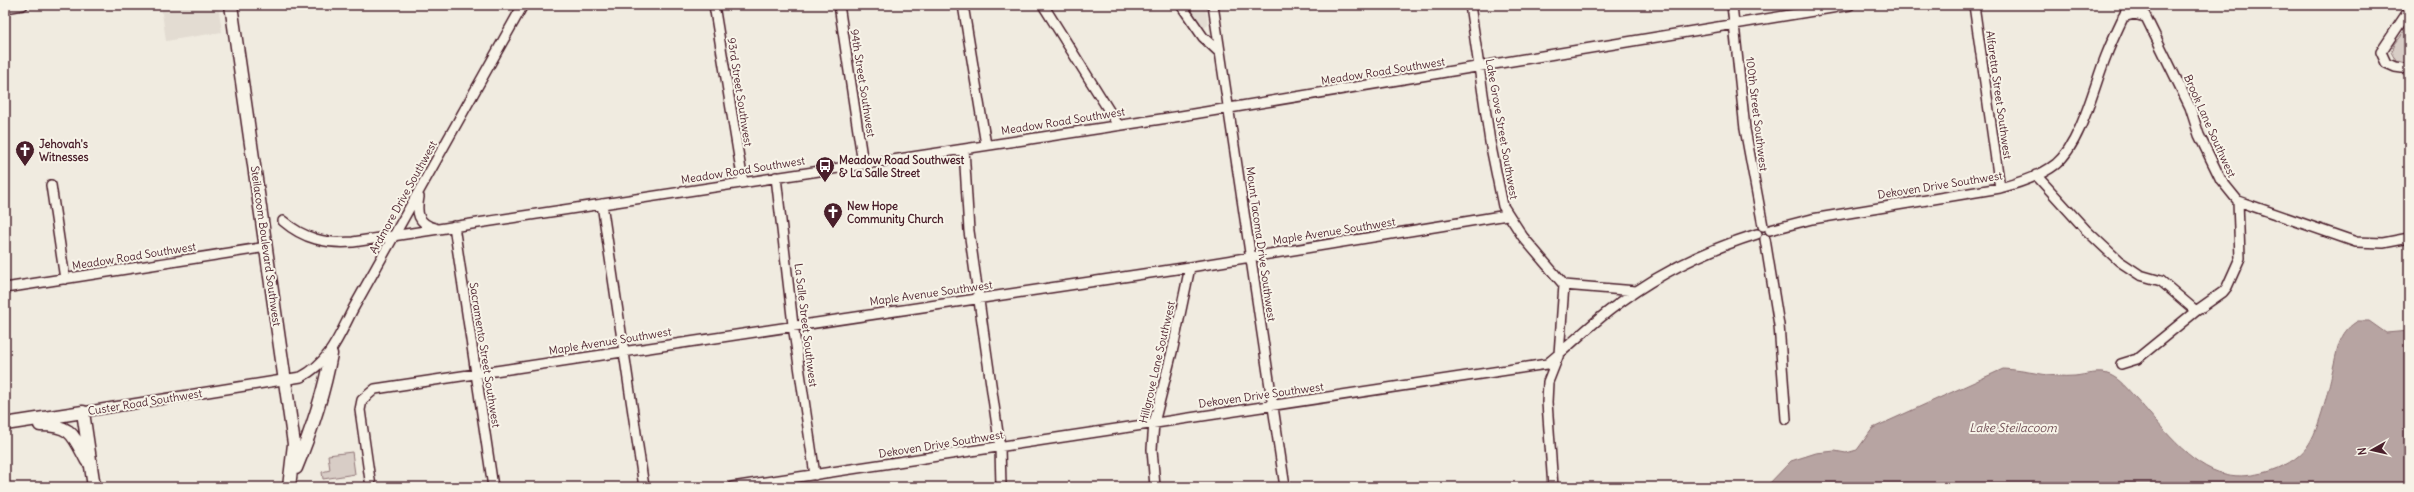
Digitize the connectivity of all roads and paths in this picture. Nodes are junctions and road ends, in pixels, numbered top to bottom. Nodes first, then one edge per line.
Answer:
1 (23, 5) edge
2 (231, 5) edge
3 (523, 5) edge
4 (714, 5) edge
5 (839, 5) edge
6 (963, 5) edge
7 (1043, 5) edge
8 (1181, 5) edge
9 (1213, 5) edge
10 (1470, 5) edge
11 (1732, 5) edge
12 (1850, 5) edge
13 (1974, 5) edge
14 (2129, 5) edge
15 (2140, 5) edge
16 (5, 8) edge
17 (2409, 10) edge
18 (2123, 17) junction
19 (2145, 17) junction
20 (1735, 25) junction
21 (1219, 52) junction
22 (1479, 68) junction
23 (2409, 69) edge
24 (1229, 108) junction
25 (1118, 125) junction
26 (986, 145) junction
27 (964, 149) junction
28 (863, 164) junction
29 (2036, 175) junction
30 (776, 177) junction
31 (743, 182) junction
32 (51, 185) dead end
33 (2000, 188) junction
34 (420, 191) junction
35 (2238, 201) junction
36 (602, 204) junction
37 (1507, 215) junction
38 (283, 221) dead end
39 (454, 226) junction
40 (438, 229) junction
41 (1764, 230) junction
42 (395, 235) junction
43 (2409, 238) edge
44 (267, 247) junction
45 (1249, 257) junction
46 (1190, 267) junction
47 (65, 279) junction
48 (1564, 285) junction
49 (5, 288) edge
50 (1636, 291) junction
51 (978, 298) junction
52 (2196, 311) junction
53 (793, 325) junction
54 (624, 351) junction
55 (330, 354) junction
56 (1559, 354) junction
57 (2121, 364) dead end
58 (476, 373) junction
59 (285, 379) junction
60 (1273, 406) junction
61 (83, 412) junction
62 (1786, 418) dead end
63 (1154, 423) junction
64 (5, 425) edge
65 (1000, 447) junction
66 (91, 471) junction
67 (815, 475) junction
68 (290, 483) edge
69 (94, 487) edge
70 (371, 487) edge
71 (493, 487) edge
72 (644, 487) edge
73 (732, 487) edge
74 (1001, 487) edge
75 (1155, 487) edge
76 (1285, 487) edge
77 (1553, 487) edge

1 - 16 street
2 - 44 main road, Steilacoom Boulevard Southwest
3 - 34 street, Ardmore Drive Southwest
4 - 31 street, 93rd Street Southwest
5 - 28 street, 94th Street Southwest
6 - 26 street
7 - 25 street
8 - 21 street
9 - 21 street, Mount Tacoma Drive Southwest
10 - 22 street, Lake Grove Street Southwest
11 - 20 street, 100th Street Southwest
12 - 20 street, Meadow Road Southwest
13 - 33 street, Alfaretta Street Southwest
14 - 18 street, Dekoven Drive Southwest
15 - 19 street, Brook Lane Southwest
17 - 23 street
18 - 19 street
18 - 29 street, Dekoven Drive Southwest
19 - 35 street, Brook Lane Southwest
20 - 22 street, Meadow Road Southwest
20 - 41 street, 100th Street Southwest
21 - 24 street, Mount Tacoma Drive Southwest
22 - 24 street, Meadow Road Southwest
22 - 37 street, Lake Grove Street Southwest
24 - 25 street, Meadow Road Southwest
24 - 45 street, Mount Tacoma Drive Southwest
25 - 26 street, Meadow Road Southwest
26 - 27 street, Meadow Road Southwest
27 - 28 street, Meadow Road Southwest
27 - 51 street
28 - 30 street, Meadow Road Southwest
29 - 33 street, Dekoven Drive Southwest
29 - 52 street
30 - 31 street, Meadow Road Southwest
30 - 53 street, La Salle Street Southwest
31 - 36 street, Meadow Road Southwest
32 - 47 street
33 - 41 street, Dekoven Drive Southwest
34 - 40 street
34 - 42 street, Ardmore Drive Southwest
35 - 43 street
35 - 52 street
36 - 39 street, Meadow Road Southwest
36 - 54 street
37 - 45 street, Maple Avenue Southwest
37 - 48 street, Lake Grove Street Southwest
38 - 42 street, Meadow Road Southwest
39 - 40 street, Meadow Road Southwest
39 - 58 street, Sacramento Street Southwest
40 - 42 street, Meadow Road Southwest
41 - 50 street, Dekoven Drive Southwest
41 - 62 street
42 - 55 street, Ardmore Drive Southwest
44 - 47 street, Meadow Road Southwest
44 - 59 main road, Steilacoom Boulevard Southwest
45 - 46 street, Maple Avenue Southwest
45 - 60 street, Mount Tacoma Drive Southwest
46 - 51 street, Maple Avenue Southwest
46 - 63 street, Hillgrove Lane Southwest
47 - 49 street, Meadow Road Southwest
48 - 50 street
48 - 56 street
50 - 56 street, Dekoven Drive Southwest
51 - 53 street, Maple Avenue Southwest
51 - 65 street
52 - 57 street
53 - 54 street, Maple Avenue Southwest
53 - 67 street, La Salle Street Southwest
54 - 58 street, Maple Avenue Southwest
54 - 72 street
55 - 59 street, Ardmore Drive Southwest
55 - 68 main road
56 - 60 street, Dekoven Drive Southwest
56 - 77 street
58 - 70 street, Maple Avenue Southwest
58 - 71 street, Sacramento Street Southwest
59 - 61 street, Custer Road Southwest
59 - 68 main road, Steilacoom Boulevard Southwest
60 - 63 street, Dekoven Drive Southwest
60 - 76 street, Mount Tacoma Drive Southwest
61 - 64 main road, Custer Road Southwest
61 - 66 main road
63 - 65 street, Dekoven Drive Southwest
63 - 75 street, Hillgrove Lane Southwest
64 - 66 main road
65 - 67 street, Dekoven Drive Southwest
65 - 74 street
66 - 69 main road
67 - 73 street, Dekoven Drive Southwest

